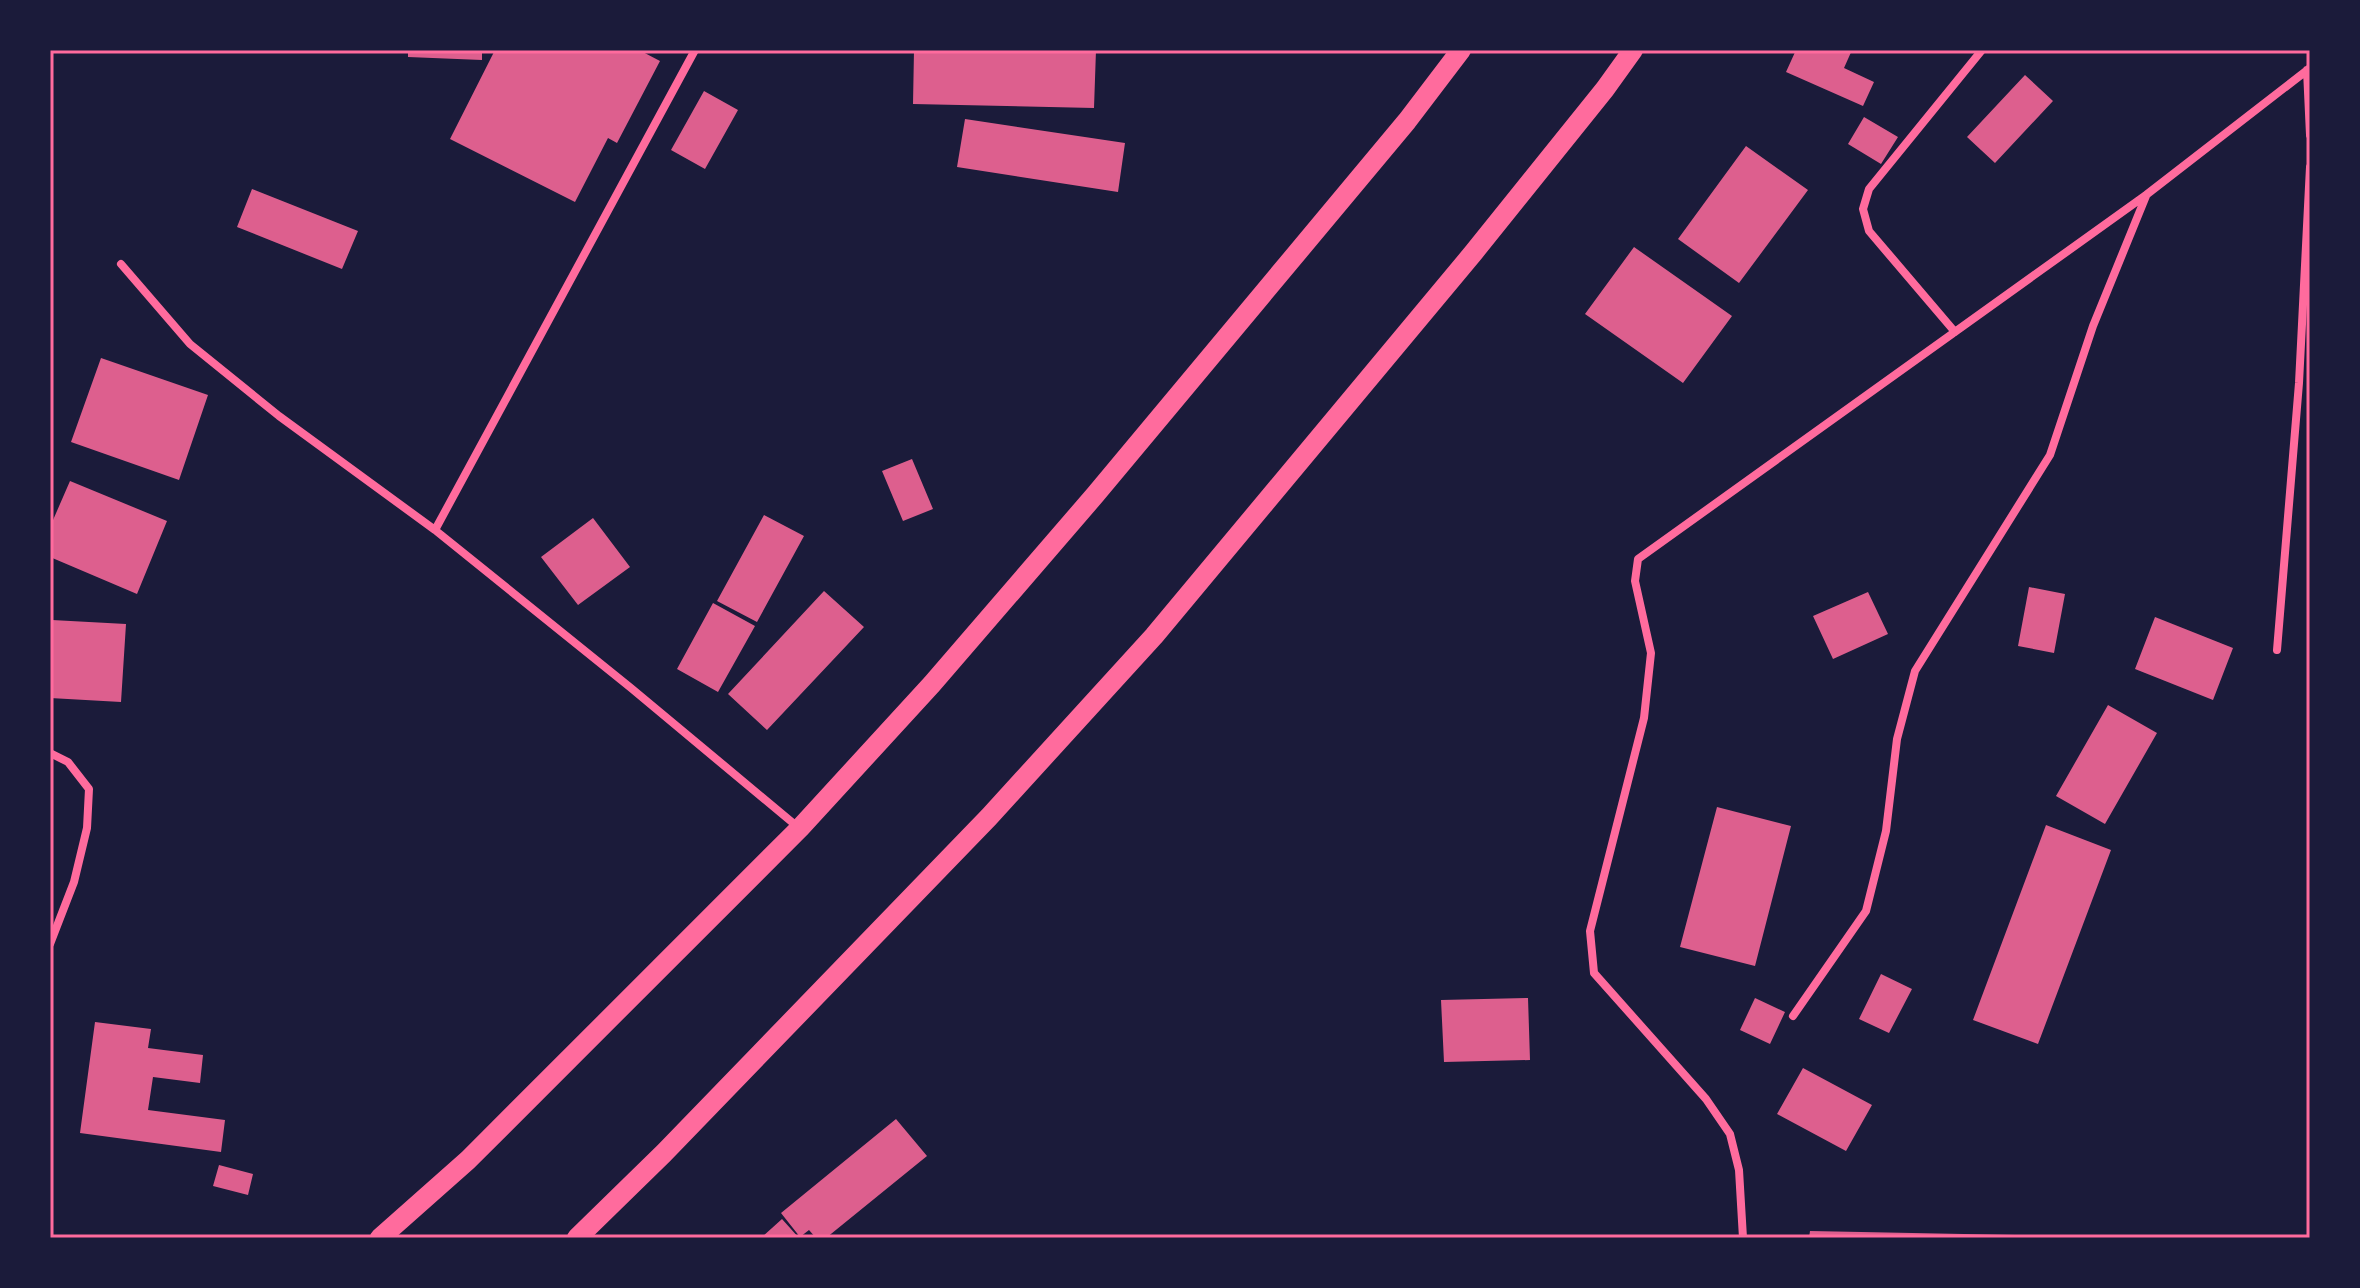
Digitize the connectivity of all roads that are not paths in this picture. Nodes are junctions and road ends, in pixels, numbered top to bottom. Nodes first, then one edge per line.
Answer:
1 (695, 50) edge
2 (1461, 50) edge
3 (1633, 50) edge
4 (1982, 50) edge
5 (2309, 69) edge
6 (2310, 135) edge
7 (2310, 167) edge
8 (2146, 195) junction
9 (121, 264) dead end
10 (1955, 332) junction
11 (435, 530) junction
12 (2277, 650) dead end
13 (50, 753) edge
14 (800, 828) junction
15 (50, 944) edge
16 (1793, 1016) dead end
17 (380, 1238) edge
18 (577, 1238) edge
19 (1743, 1238) edge

1 - 11 street
2 - 14 main road
3 - 18 main road
4 - 10 street
5 - 6 street
5 - 8 street
7 - 12 street
8 - 10 street
8 - 16 street
9 - 11 street
10 - 19 street
11 - 14 street
13 - 15 street
14 - 17 main road

